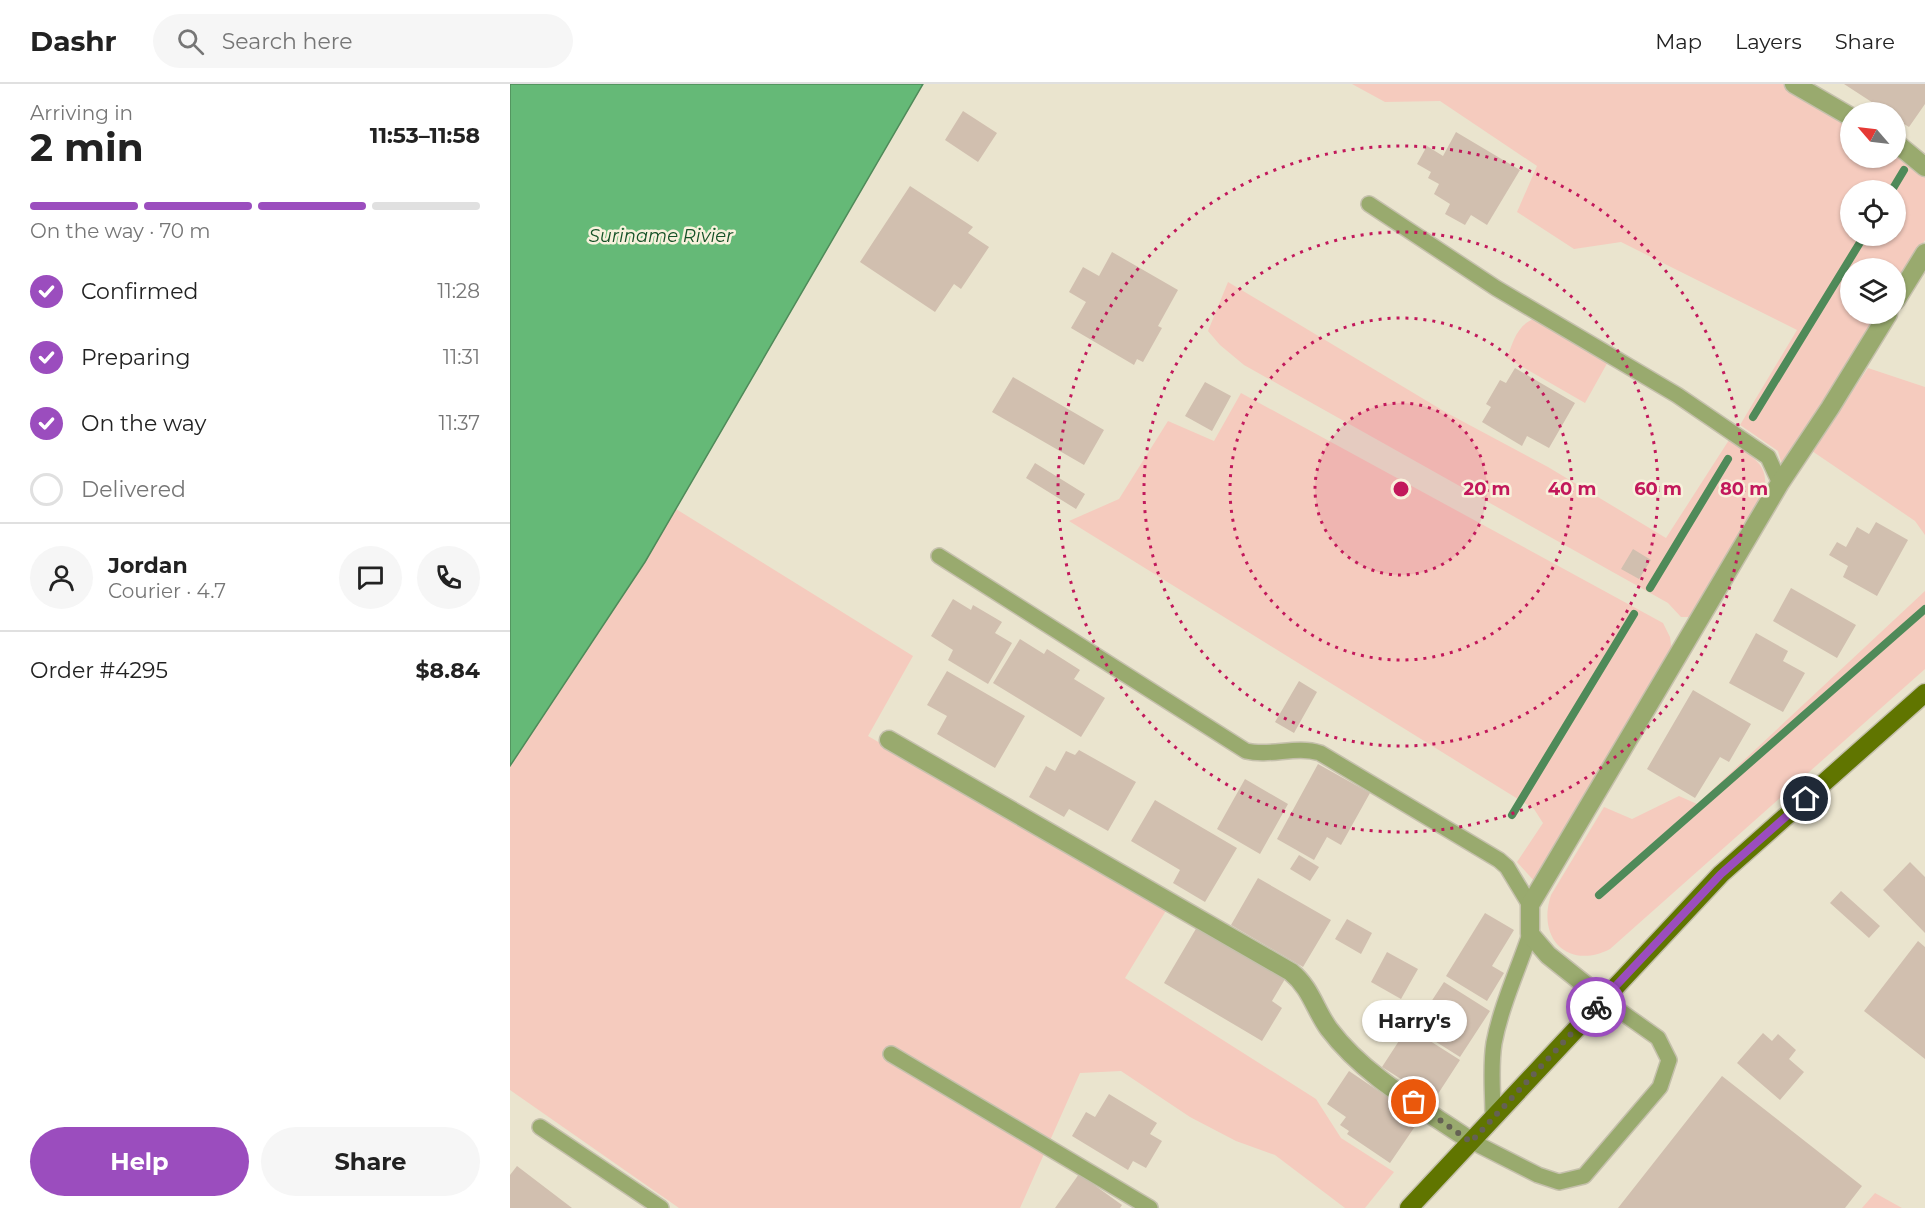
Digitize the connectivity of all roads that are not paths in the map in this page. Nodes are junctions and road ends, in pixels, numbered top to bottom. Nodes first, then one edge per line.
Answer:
1 (1794, 84) edge
2 (1840, 111) edge
3 (1906, 151) edge
4 (1925, 167) edge
5 (1369, 204) dead end
6 (1925, 253) edge
7 (1906, 284) edge
8 (1882, 324) edge
9 (1780, 483) junction
10 (939, 556) dead end
11 (1925, 693) edge
12 (889, 740) dead end
13 (1530, 905) junction
14 (1530, 934) junction
15 (1603, 999) junction
16 (891, 1054) dead end
17 (1493, 1117) junction
18 (540, 1127) dead end
19 (1471, 1142) junction
20 (661, 1208) edge
21 (1150, 1208) edge
22 (1409, 1208) edge

1 - 2 street
3 - 4 street
5 - 9 lane
6 - 7 street
8 - 9 street
9 - 13 street
10 - 13 lane
11 - 15 main road
12 - 19 street
13 - 14 street
14 - 15 street
14 - 17 lane
15 - 17 main road
15 - 19 lane
16 - 21 lane
17 - 19 main road
18 - 20 lane
19 - 22 main road

